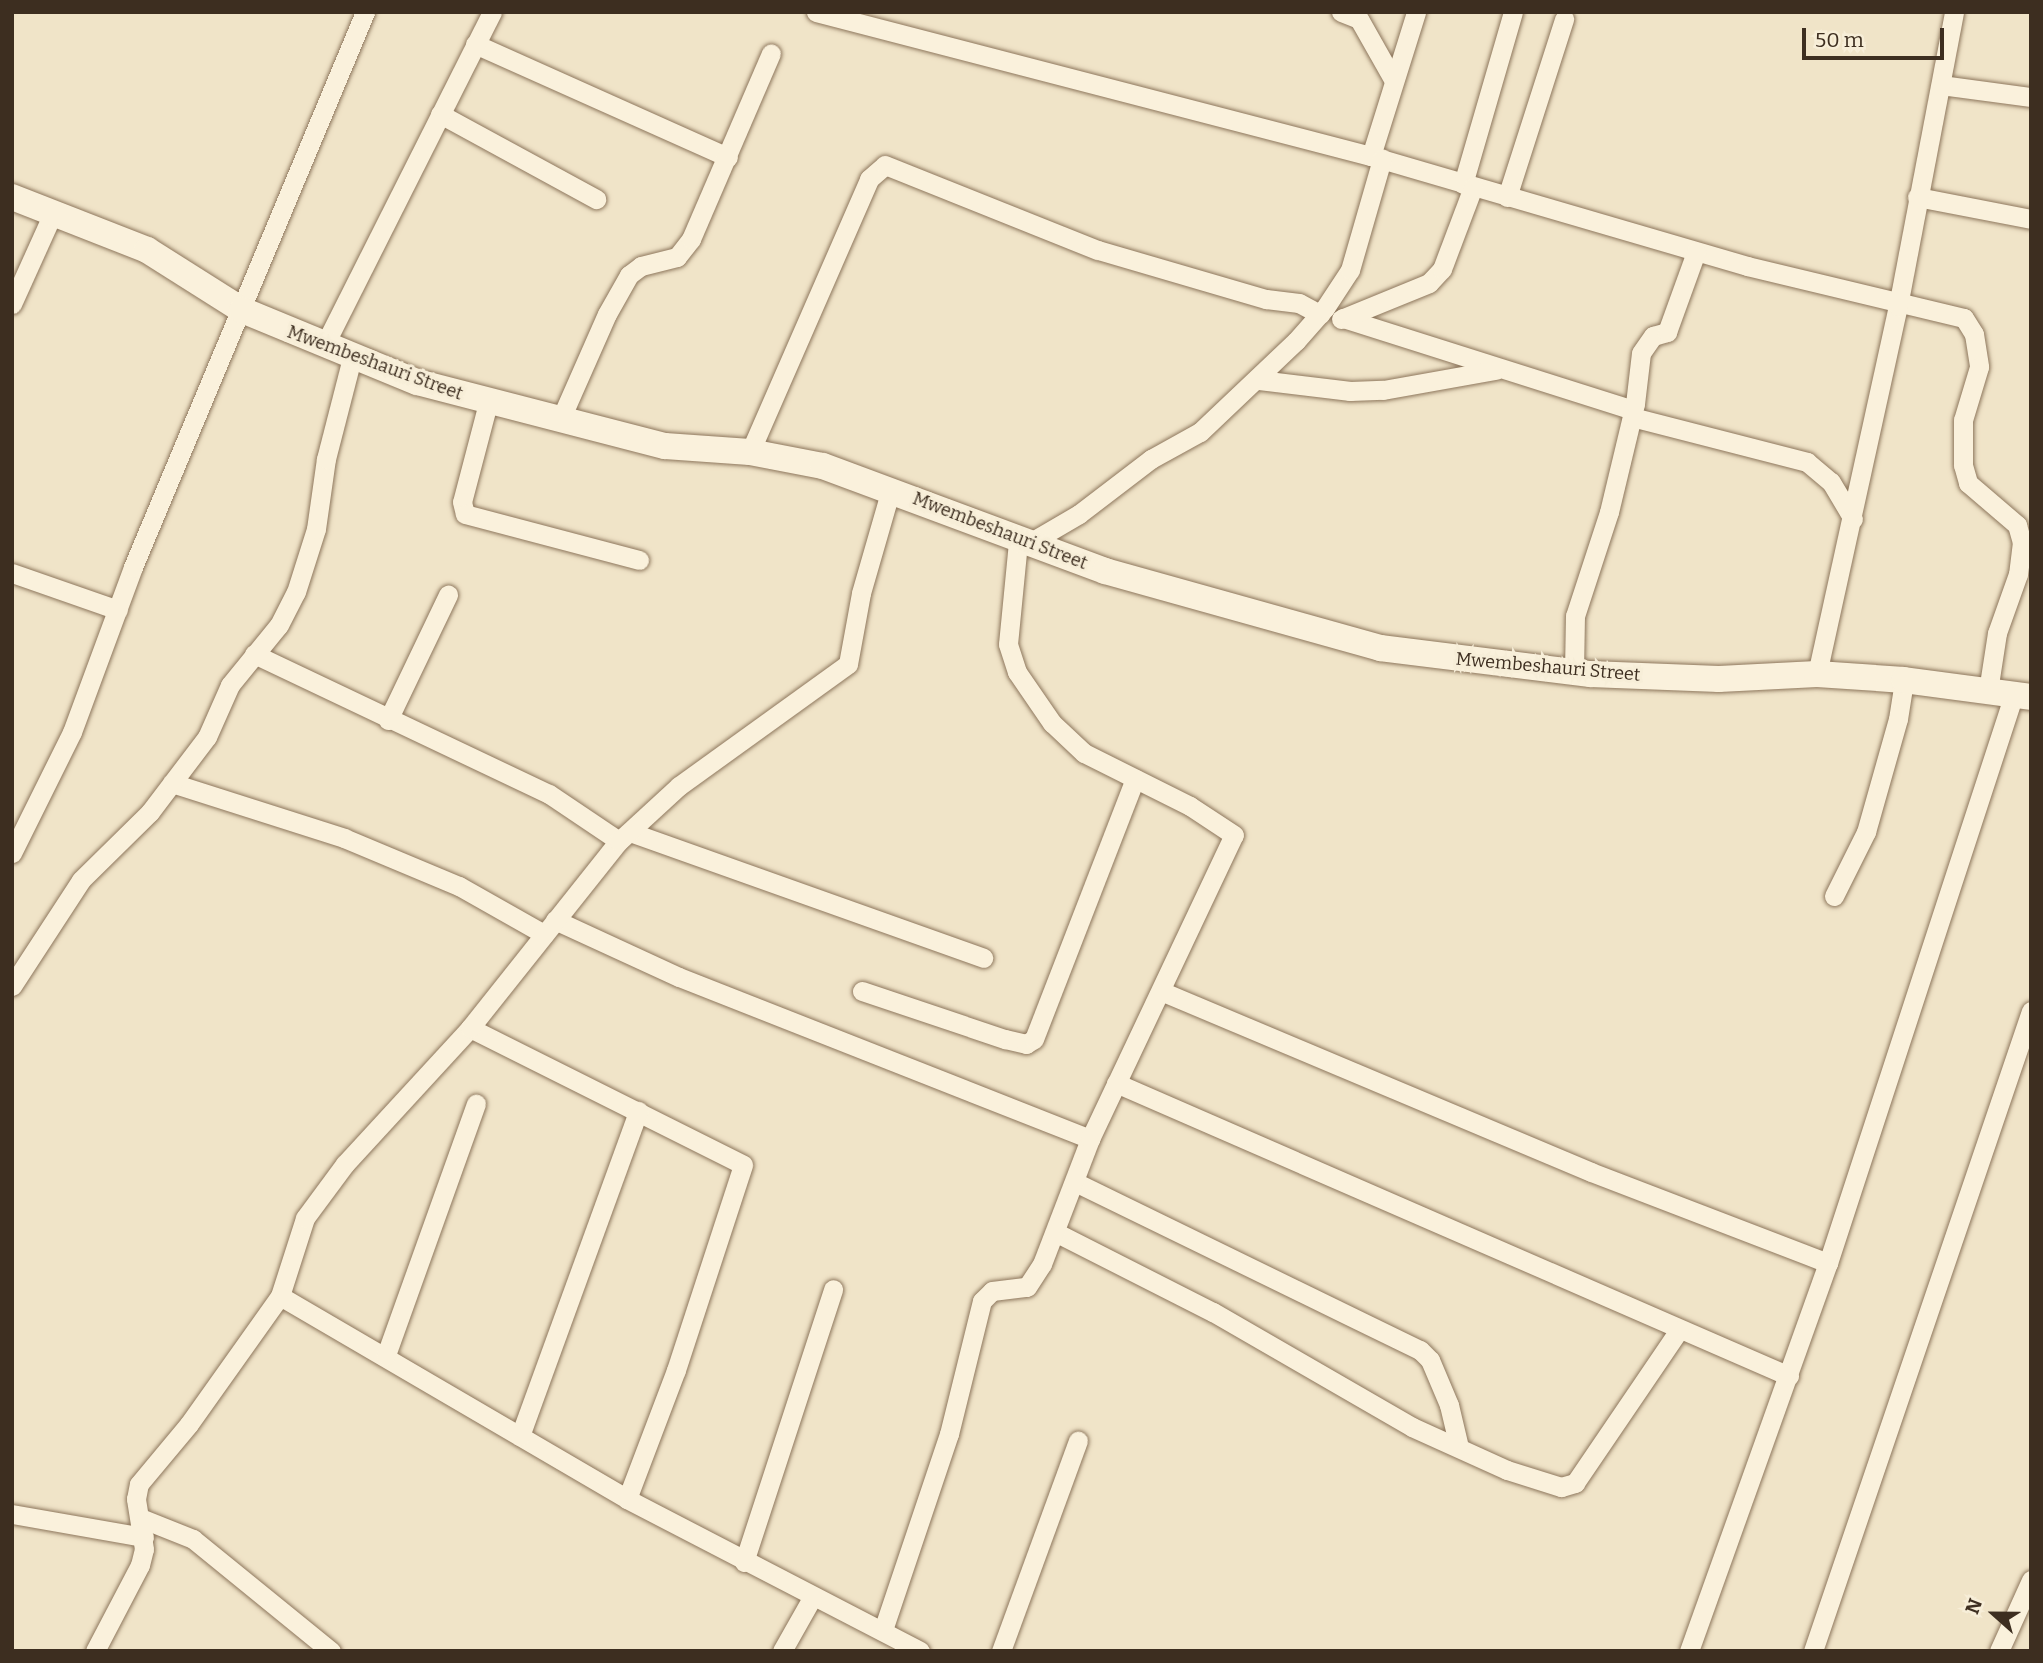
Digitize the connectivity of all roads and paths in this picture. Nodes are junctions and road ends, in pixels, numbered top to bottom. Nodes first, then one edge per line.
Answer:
1 (365, 12) edge
2 (492, 12) edge
3 (816, 12) edge
4 (1341, 12) edge
5 (1416, 12) edge
6 (1513, 12) edge
7 (1954, 12) edge
8 (1564, 19) dead end
9 (475, 44) junction
10 (771, 53) dead end
11 (1393, 79) junction
12 (1941, 85) junction
13 (2031, 97) edge
14 (440, 114) junction
15 (728, 157) junction
16 (1376, 158) junction
17 (1468, 185) junction
18 (12, 197) edge
19 (1507, 197) junction
20 (1917, 197) junction
21 (596, 199) dead end
22 (53, 213) junction
23 (2031, 219) edge
24 (1696, 252) junction
25 (12, 304) edge
26 (1898, 306) junction
27 (242, 310) junction
28 (1343, 318) junction
29 (1315, 320) junction
30 (325, 344) junction
31 (352, 358) junction
32 (1496, 370) junction
33 (1259, 380) junction
34 (488, 403) junction
35 (1633, 414) junction
36 (562, 416) junction
37 (750, 452) junction
38 (891, 489) junction
39 (1853, 519) junction
40 (1022, 543) junction
41 (639, 560) dead end
42 (12, 573) edge
43 (448, 595) dead end
44 (118, 610) junction
45 (254, 654) junction
46 (1574, 672) junction
47 (1817, 674) junction
48 (1904, 680) junction
49 (1988, 691) junction
50 (2022, 696) edge
51 (388, 720) junction
52 (1135, 779) junction
53 (172, 783) junction
54 (624, 837) junction
55 (12, 853) edge
56 (1834, 896) dead end
57 (550, 927) junction
58 (983, 958) dead end
59 (12, 986) edge
60 (862, 991) dead end
61 (1163, 992) junction
62 (2031, 1011) edge
63 (470, 1028) junction
64 (1116, 1083) junction
65 (476, 1104) dead end
66 (638, 1111) junction
67 (1090, 1139) junction
68 (1075, 1182) junction
69 (1057, 1233) junction
70 (1828, 1263) junction
71 (833, 1289) dead end
72 (279, 1296) junction
73 (1679, 1330) junction
74 (386, 1356) junction
75 (1789, 1376) junction
76 (520, 1436) junction
77 (1078, 1441) dead end
78 (1459, 1447) junction
79 (626, 1499) junction
80 (12, 1514) edge
81 (143, 1528) junction
82 (744, 1562) junction
83 (2031, 1580) edge
84 (812, 1598) junction
85 (883, 1630) junction
86 (95, 1651) edge
87 (331, 1651) edge
88 (782, 1651) edge
89 (919, 1651) edge
90 (1001, 1651) edge
91 (1689, 1651) edge
92 (1813, 1651) edge
93 (1999, 1651) edge

1 - 27 street
2 - 9 street
3 - 16 street
4 - 11 street
5 - 11 street
6 - 17 street
7 - 12 street
8 - 19 street
9 - 14 street
9 - 15 street
10 - 15 street
11 - 16 street
12 - 13 street
12 - 20 street
14 - 21 street
14 - 30 street
15 - 36 street
16 - 17 street
16 - 29 street
17 - 19 street
17 - 28 street
18 - 22 street, Mwembeshauri Street
19 - 24 street
20 - 23 street
20 - 26 street
22 - 25 street
22 - 27 street, Mwembeshauri Street
24 - 26 street
24 - 35 street
26 - 39 street
26 - 49 street
27 - 30 street, Mwembeshauri Street
27 - 44 street
28 - 29 street
28 - 32 street
29 - 33 street
29 - 37 street
30 - 31 street, Mwembeshauri Street
31 - 34 street, Mwembeshauri Street
31 - 45 street
32 - 33 street
32 - 35 street
33 - 40 street
34 - 36 street, Mwembeshauri Street
34 - 41 street
35 - 39 street
35 - 46 street
36 - 37 street, Mwembeshauri Street
37 - 38 street, Mwembeshauri Street
38 - 40 street, Mwembeshauri Street
38 - 54 street
39 - 47 street
40 - 46 street, Mwembeshauri Street
40 - 52 street
42 - 44 street
43 - 51 street
44 - 55 street
45 - 51 street
45 - 53 street
46 - 47 street, Mwembeshauri Street
47 - 48 street, Mwembeshauri Street
48 - 49 street, Mwembeshauri Street
48 - 56 street
49 - 50 street, Mwembeshauri Street
50 - 70 street
51 - 54 street
52 - 60 street
52 - 61 street
53 - 57 street
53 - 59 street
54 - 57 street
54 - 58 street
57 - 63 street
57 - 67 street
61 - 64 street
61 - 70 street
62 - 92 street
63 - 66 street
63 - 72 street
64 - 67 street
64 - 73 street
65 - 74 street
66 - 76 street
66 - 79 street
67 - 68 street
68 - 69 street
68 - 78 street
69 - 78 street
69 - 85 street
70 - 75 street
71 - 82 street
72 - 74 street
72 - 81 street
73 - 75 street
73 - 78 street
74 - 76 street
75 - 91 street
76 - 79 street
77 - 90 street
79 - 82 street
80 - 81 street
81 - 86 street
81 - 87 street
82 - 84 street
83 - 93 street
84 - 85 street
84 - 88 street
85 - 89 street

